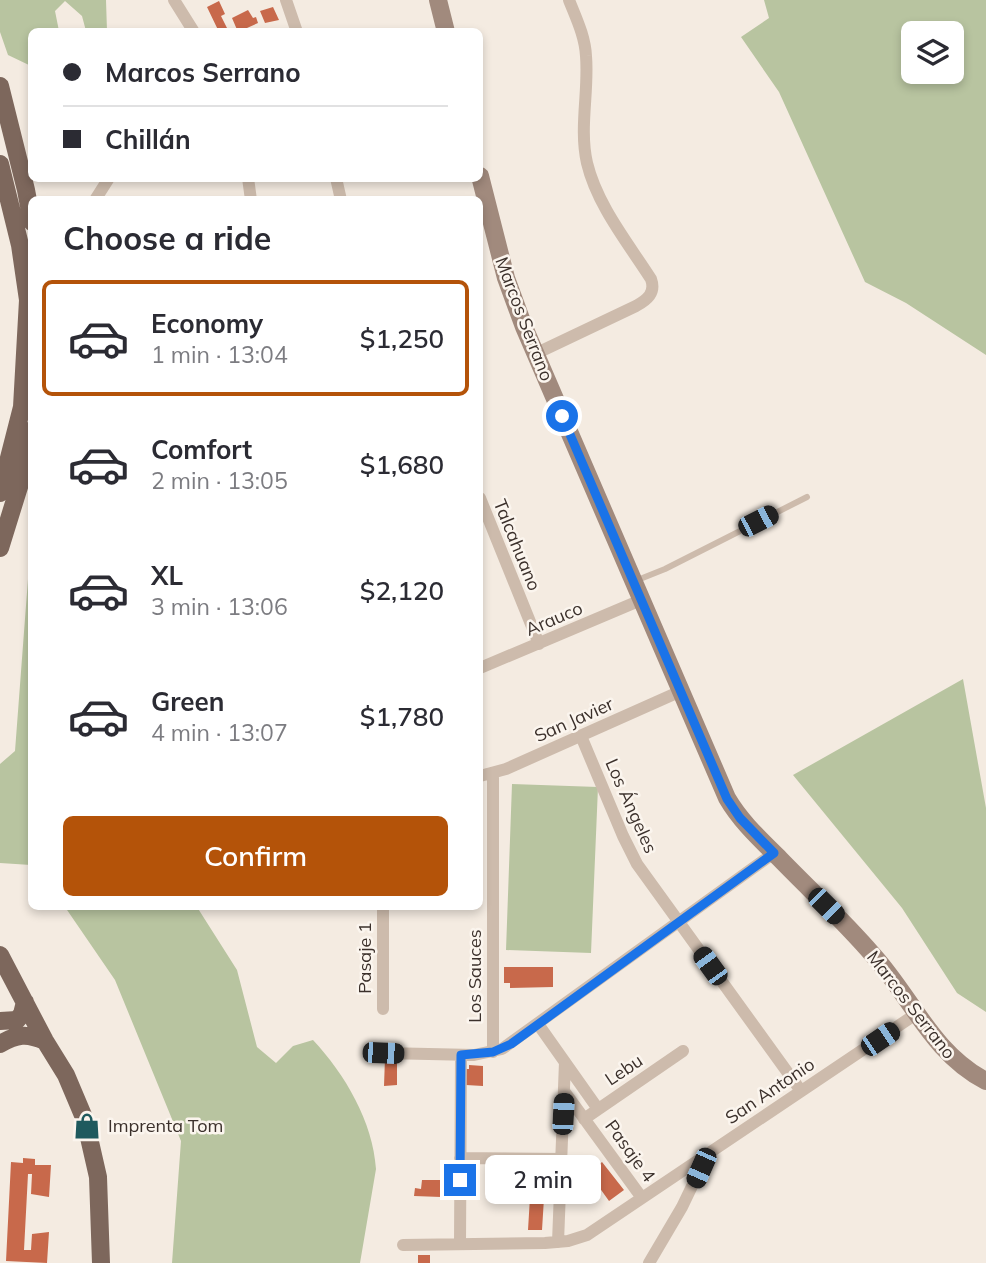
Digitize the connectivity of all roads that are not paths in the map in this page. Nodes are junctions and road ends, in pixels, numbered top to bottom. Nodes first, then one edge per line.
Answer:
1 (174, 0) edge
2 (438, 0) edge
3 (569, 0) edge
4 (288, 1) edge
5 (192, 28) edge
6 (296, 28) edge
7 (445, 28) edge
8 (0, 86) edge
9 (0, 164) edge
10 (28, 201) edge
11 (483, 202) edge
12 (486, 228) edge
13 (535, 354) junction
14 (28, 450) edge
15 (0, 494) edge
16 (807, 497) dead end
17 (483, 505) edge
18 (0, 548) edge
19 (634, 582) junction
20 (641, 600) junction
21 (539, 644) junction
22 (483, 667) edge
23 (681, 691) junction
24 (581, 736) junction
25 (493, 773) junction
26 (483, 775) edge
27 (774, 853) junction
28 (383, 910) edge
29 (679, 922) junction
30 (0, 954) edge
31 (25, 1002) junction
32 (383, 1009) dead end
33 (916, 1014) junction
34 (0, 1021) edge
35 (538, 1024) junction
36 (45, 1041) junction
37 (0, 1044) edge
38 (683, 1051) dead end
39 (493, 1052) junction
40 (383, 1053) dead end
41 (461, 1055) junction
42 (565, 1062) junction
43 (986, 1081) edge
44 (564, 1091) junction
45 (801, 1091) junction
46 (598, 1109) junction
47 (584, 1119) junction
48 (708, 1154) junction
49 (460, 1158) junction
50 (561, 1159) junction
51 (642, 1198) junction
52 (558, 1242) junction
53 (460, 1244) junction
54 (403, 1245) dead end
55 (101, 1263) edge
56 (649, 1263) edge

1 - 5 street
2 - 7 street
3 - 13 street
4 - 6 street
8 - 10 main road
9 - 15 main road
11 - 12 street, Marcos Serrano
12 - 13 street, Marcos Serrano
13 - 19 street, Marcos Serrano
14 - 18 main road
16 - 19 lane
17 - 21 street, Talcahuano
19 - 20 street, Marcos Serrano
20 - 21 street, Arauco
20 - 23 street, Marcos Serrano
21 - 22 street, Arauco
23 - 24 street, San Javier
23 - 27 street, Marcos Serrano
24 - 25 street, San Javier
24 - 29 street, Los Ángeles
25 - 26 street, San Javier
25 - 39 street, Los Sauces
27 - 29 street
27 - 33 street, Marcos Serrano
28 - 32 street, Pasaje 1
29 - 35 street
29 - 45 street, Los Ángeles
30 - 31 main road
31 - 34 main road
31 - 36 main road
33 - 43 street, Marcos Serrano
33 - 45 street, San Antonio
35 - 39 street
35 - 42 street
36 - 37 main road
36 - 55 main road
38 - 46 street, Lebu
39 - 41 street
40 - 41 street
41 - 49 street
42 - 44 street
42 - 46 street
44 - 47 street, Pasaje 4
44 - 50 street
45 - 48 street, San Antonio
46 - 47 street, Lebu
47 - 51 street, Pasaje 4
48 - 51 street, San Antonio
48 - 56 street
49 - 50 street
49 - 53 street
50 - 52 street
51 - 52 street, San Antonio
52 - 53 street, San Antonio
53 - 54 street, San Antonio

